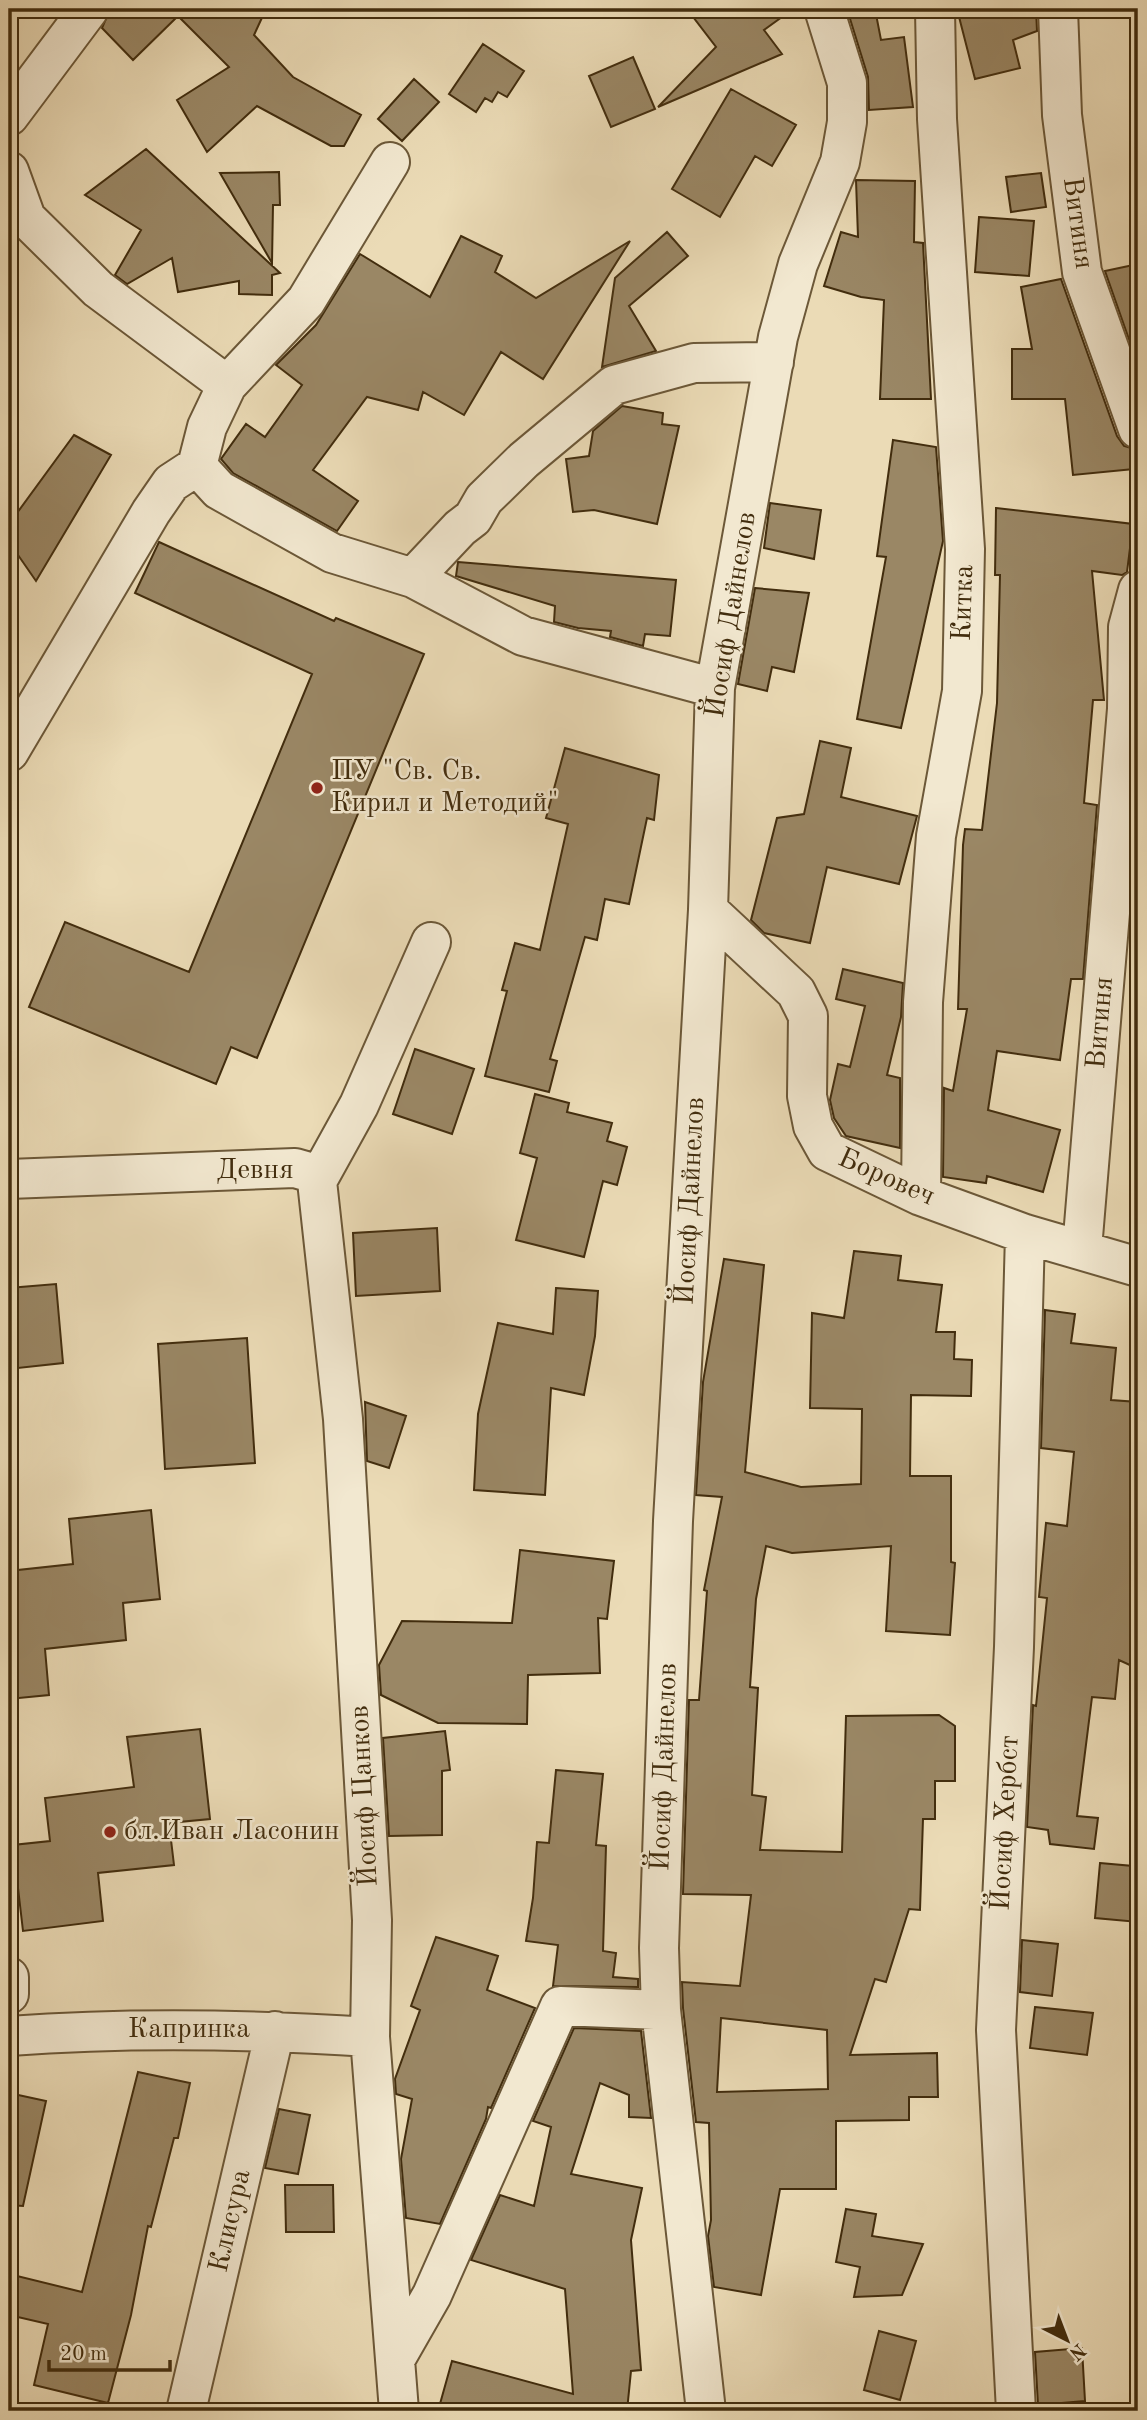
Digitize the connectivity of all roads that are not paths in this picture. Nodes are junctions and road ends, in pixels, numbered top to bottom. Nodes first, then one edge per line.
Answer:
1 (89, 9) edge
2 (824, 9) edge
3 (935, 9) edge
4 (1058, 9) edge
5 (9, 116) edge
6 (390, 162) dead end
7 (9, 171) edge
8 (774, 362) junction
9 (227, 385) junction
10 (1138, 429) edge
11 (197, 466) junction
12 (413, 578) junction
13 (1138, 590) edge
14 (715, 688) junction
15 (9, 751) edge
16 (708, 911) junction
17 (431, 942) dead end
18 (9, 1179) edge
19 (317, 1181) junction
20 (920, 1196) junction
21 (1025, 1234) junction
22 (1082, 1249) junction
23 (1138, 1267) edge
24 (9, 1976) edge
25 (9, 1994) edge
26 (661, 2010) junction
27 (275, 2031) junction
28 (9, 2036) edge
29 (370, 2037) junction
30 (396, 2358) junction
31 (187, 2411) edge
32 (399, 2411) edge
33 (706, 2411) edge
34 (1016, 2411) edge

1 - 5 street
2 - 8 street, Йосиф Дайнелов
3 - 20 street, Китка
4 - 10 street, Витиня
6 - 9 street
7 - 9 street
8 - 12 street
8 - 14 street, Йосиф Дайнелов
9 - 11 street
11 - 12 street
11 - 15 street
12 - 14 street
13 - 22 street, Витиня
14 - 16 street, Йосиф Дайнелов
16 - 20 street, Боровеч
16 - 26 street, Йосиф Дайнелов
17 - 19 street, Девня
18 - 19 street, Девня
19 - 29 street, Йосиф Цанков
20 - 21 street, Боровеч
21 - 22 street, Боровеч
21 - 34 street, Йосиф Хербст
22 - 23 street, Боровеч
24 - 25 street
26 - 30 street
26 - 33 street, Йосиф Дайнелов
27 - 28 street, Капринка
27 - 29 street, Капринка
27 - 31 street, Клисура
29 - 30 street, Йосиф Цанков
30 - 32 street, Йосиф Цанков

